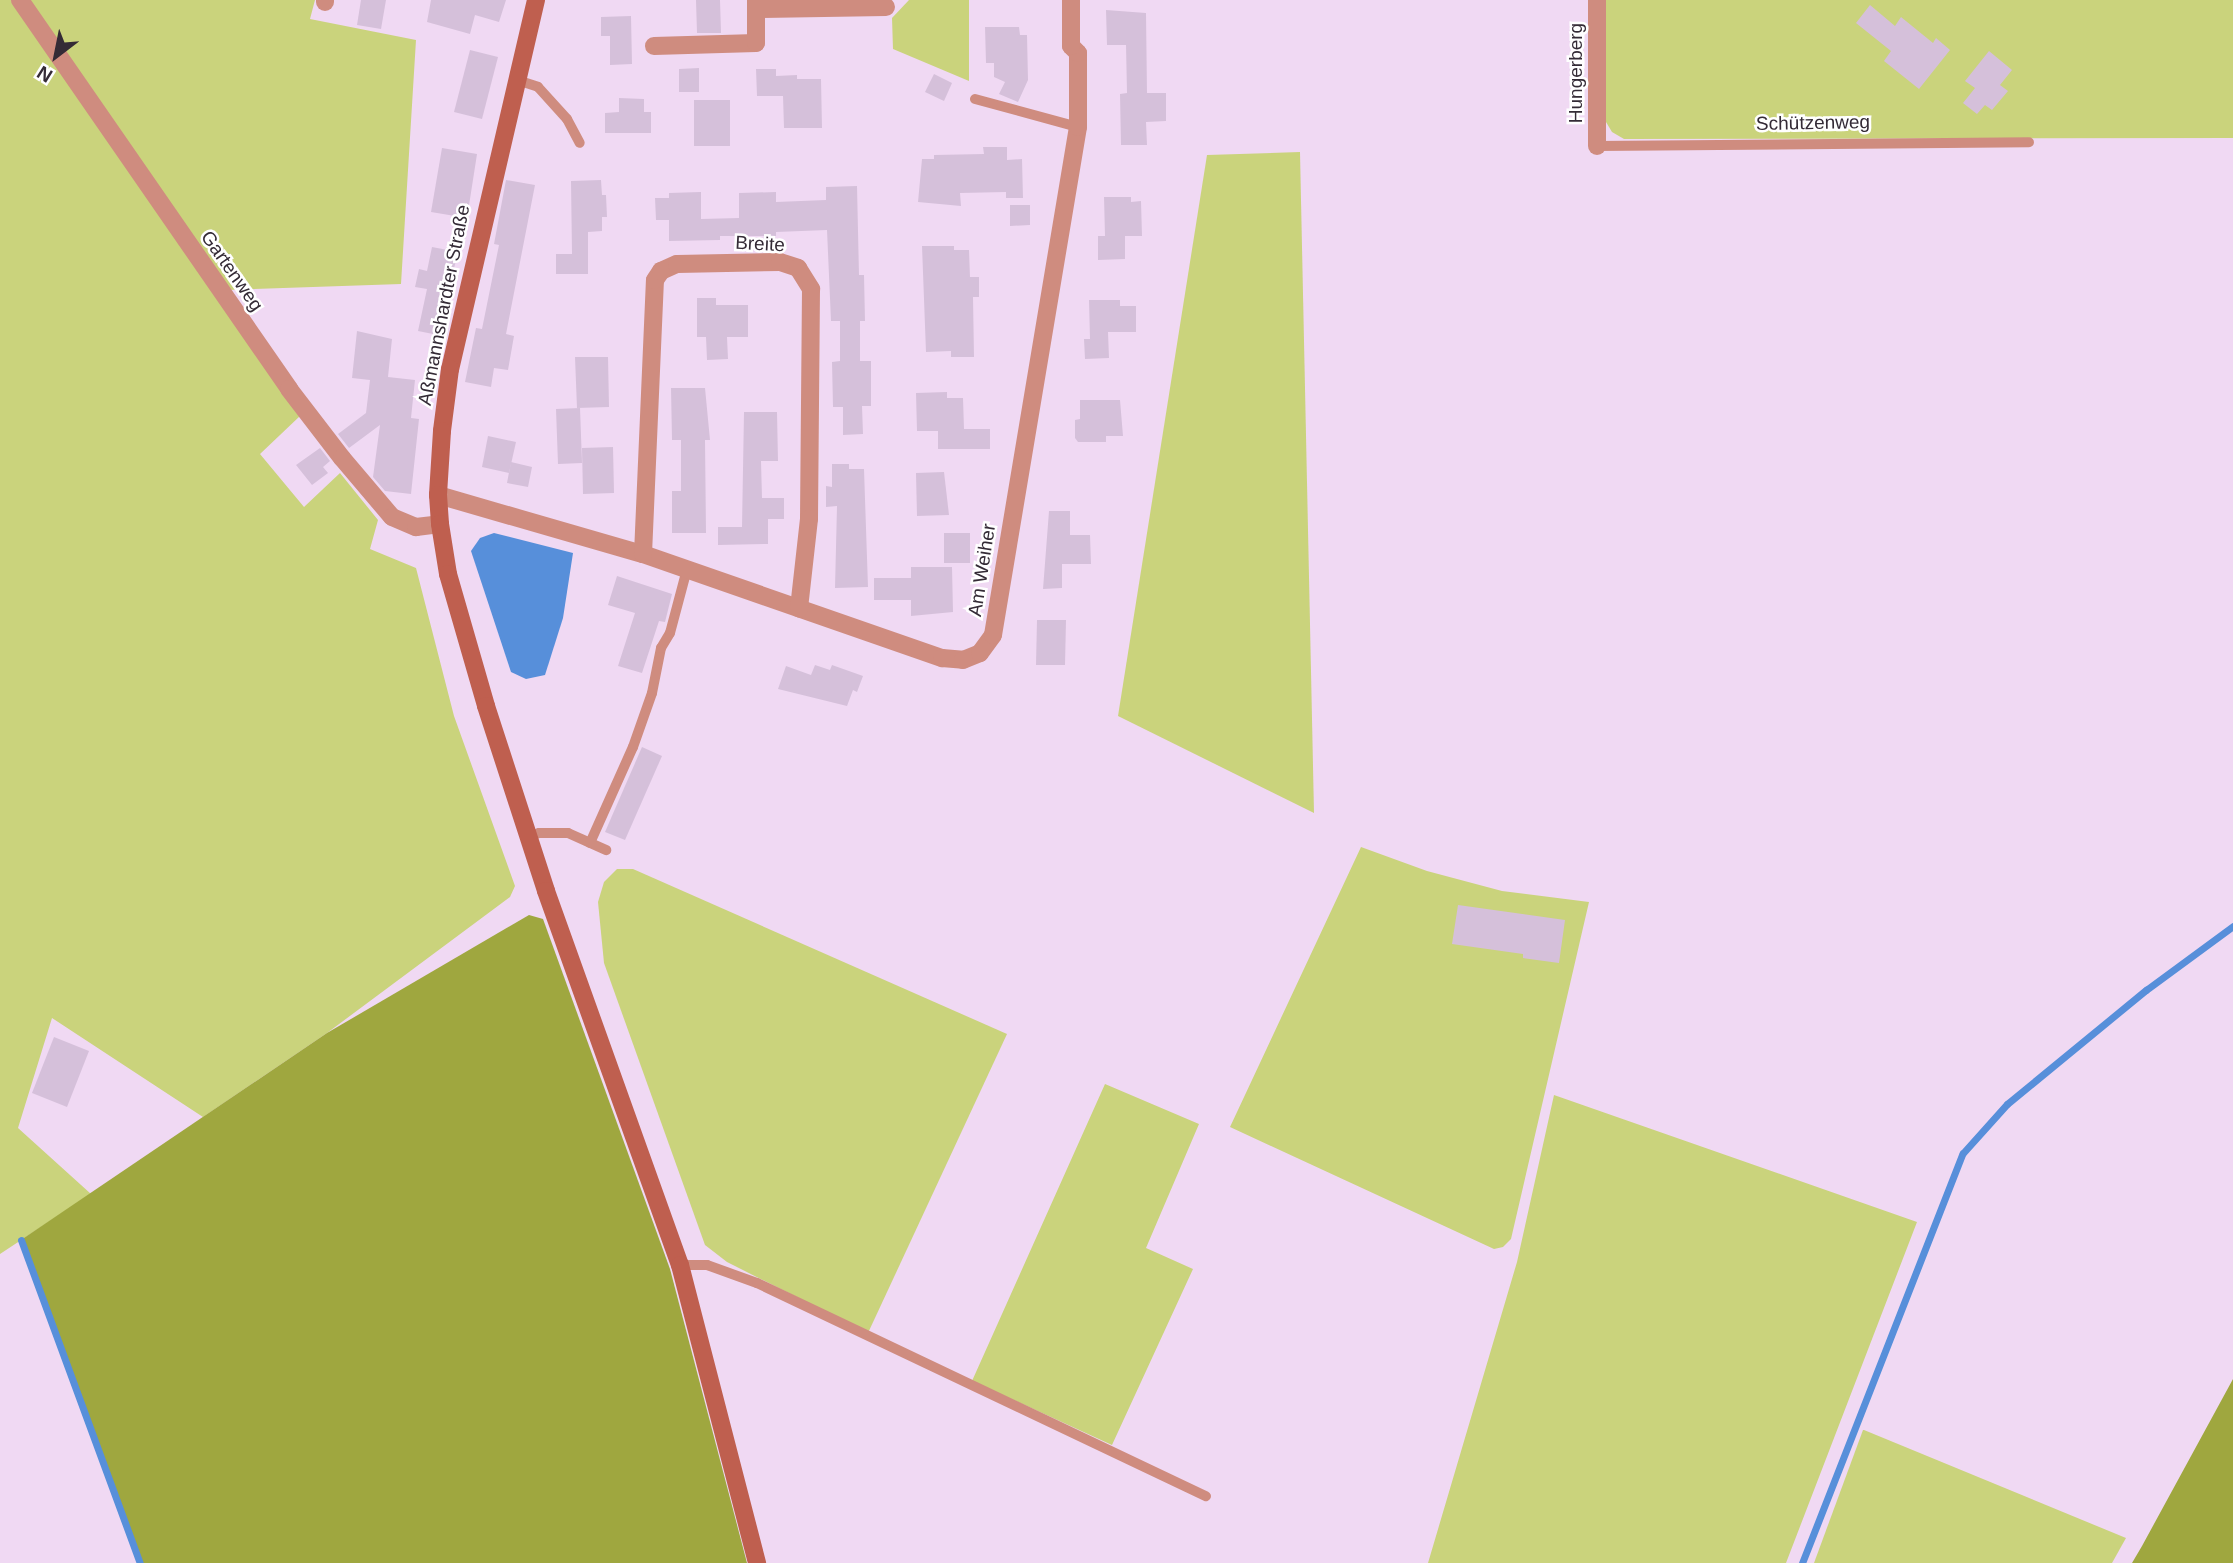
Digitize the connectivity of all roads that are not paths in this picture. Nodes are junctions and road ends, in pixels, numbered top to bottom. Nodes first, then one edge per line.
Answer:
1 (20, 0) edge
2 (536, 0) edge
3 (1071, 0) edge
4 (1597, 0) edge
5 (756, 4) edge
6 (886, 7) dead end
7 (654, 46) dead end
8 (517, 80) junction
9 (975, 99) dead end
10 (1078, 127) junction
11 (2029, 142) dead end
12 (580, 143) dead end
13 (1597, 146) joint
14 (438, 495) junction
15 (440, 524) junction
16 (643, 554) junction
17 (687, 569) junction
18 (799, 608) junction
19 (528, 837) junction
20 (590, 844) junction
21 (606, 850) dead end
22 (680, 1265) junction
23 (1206, 1496) dead end
24 (757, 1563) edge

1 - 15 street, Gartenweg
2 - 8 main road, Aßmannshardter Straße
3 - 10 street, Am Weiher
4 - 13 street, Hungerberg
5 - 6 street
5 - 7 street
8 - 12 lane
8 - 14 main road, Aßmannshardter Straße
9 - 10 lane
10 - 18 street, Am Weiher
11 - 13 lane, Schützenweg
14 - 15 main road, Aßmannshardter Straße
14 - 16 street, Am Weiher
15 - 19 main road, Aßmannshardter Straße
16 - 17 street, Am Weiher
16 - 18 street, Breite
17 - 18 street, Am Weiher
17 - 20 lane
19 - 20 lane
19 - 22 main road, Aßmannshardter Straße
20 - 21 lane
22 - 23 lane
22 - 24 main road, Aßmannshardter Straße

